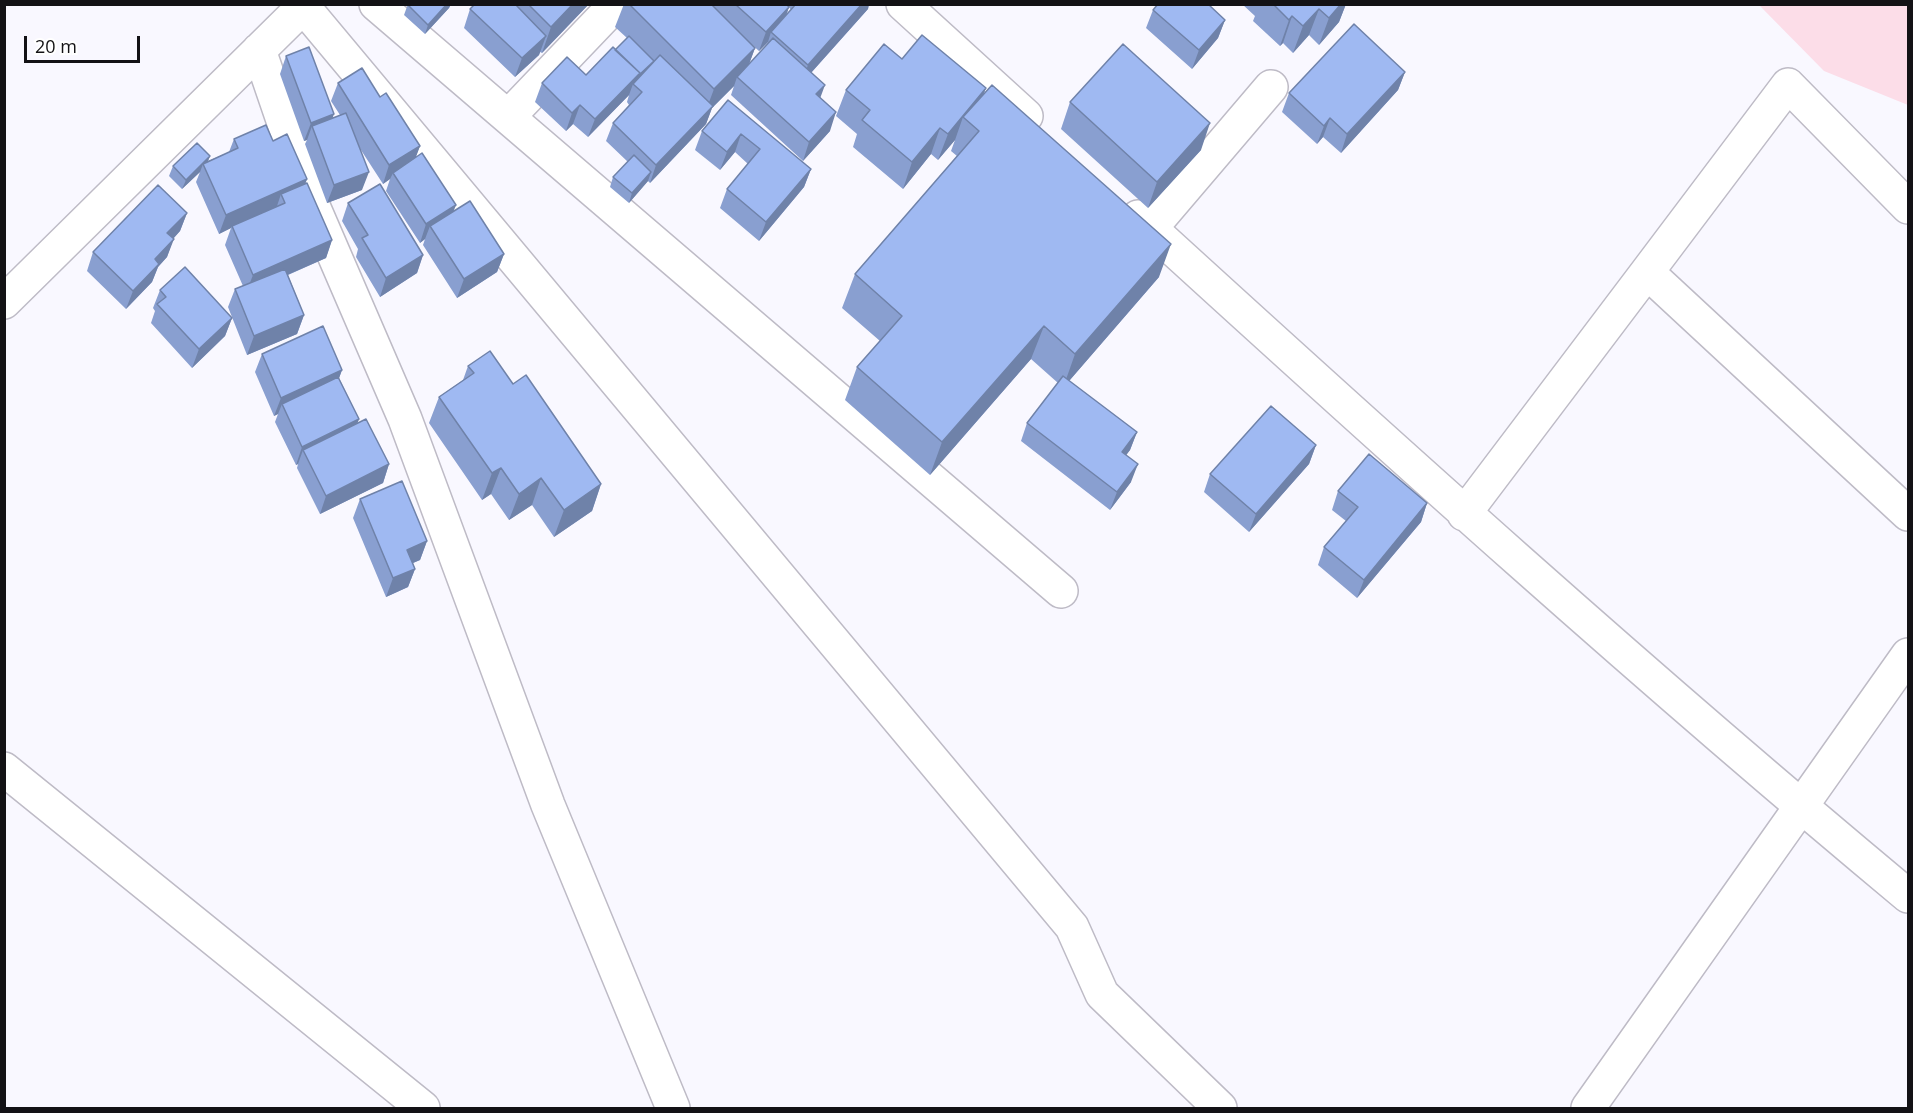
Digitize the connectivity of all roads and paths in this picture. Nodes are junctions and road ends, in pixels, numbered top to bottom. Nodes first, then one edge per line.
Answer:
1 (376, 4) edge
2 (616, 4) edge
3 (303, 5) edge
4 (922, 10) edge
5 (259, 50) junction
6 (1271, 87) dead end
7 (508, 117) junction
8 (1045, 134) edge
9 (1115, 197) edge
10 (1908, 207) edge
11 (1150, 229) junction
12 (1647, 272) junction
13 (4, 302) edge
14 (1464, 514) junction
15 (1908, 514) edge
16 (1061, 591) dead end
17 (1908, 655) edge
18 (4, 769) edge
19 (1801, 807) junction
20 (1908, 896) edge
21 (423, 1108) edge
22 (673, 1108) edge
23 (1220, 1108) edge
24 (1588, 1108) edge

1 - 7 street
2 - 7 street
3 - 5 street
3 - 23 street
4 - 8 street
5 - 13 street
5 - 22 street
6 - 11 street
7 - 16 street
9 - 11 street
10 - 12 street
11 - 14 street
12 - 14 street
12 - 15 street
14 - 19 street
17 - 19 street
18 - 21 street
19 - 20 street
19 - 24 street

